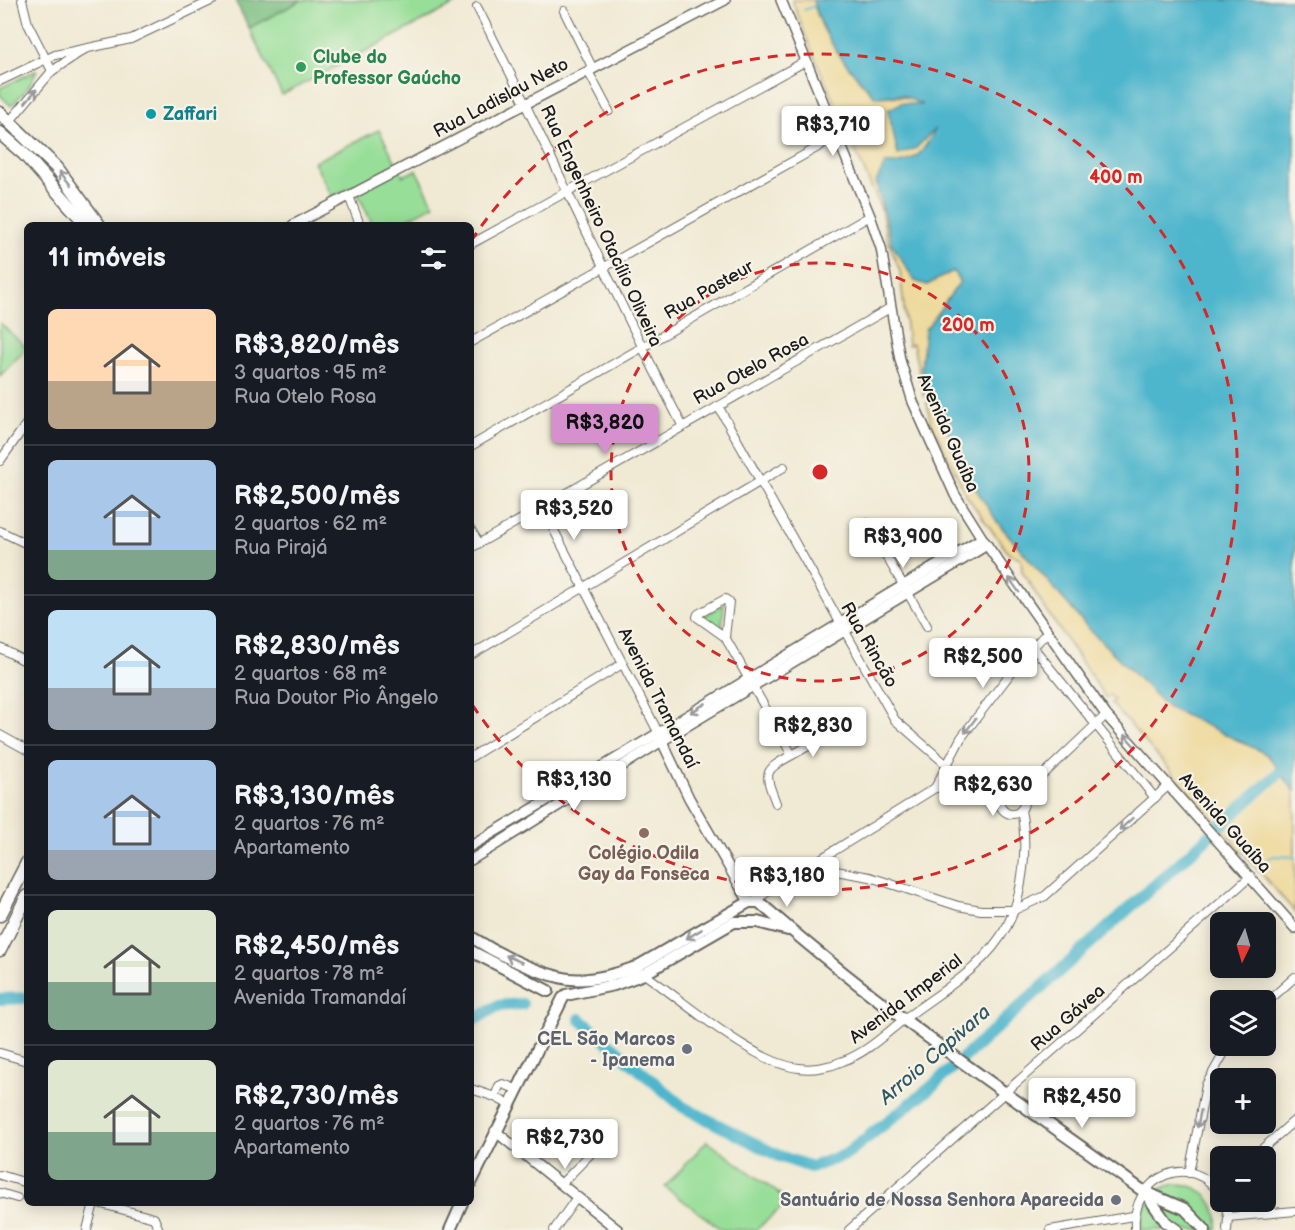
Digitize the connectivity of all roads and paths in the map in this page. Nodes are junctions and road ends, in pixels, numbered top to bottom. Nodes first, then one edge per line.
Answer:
1 (22, 0) edge
2 (213, 0) edge
3 (725, 0) edge
4 (781, 0) edge
5 (477, 7) dead end
6 (564, 11) dead end
7 (86, 48) junction
8 (45, 59) junction
9 (806, 61) junction
10 (591, 70) junction
11 (52, 71) junction
12 (0, 81) edge
13 (526, 103) junction
14 (609, 111) dead end
15 (5, 117) edge
16 (0, 132) edge
17 (834, 137) junction
18 (568, 190) junction
19 (349, 196) junction
20 (870, 216) junction
21 (84, 222) edge
22 (97, 222) edge
23 (299, 222) edge
24 (359, 222) edge
25 (474, 242) edge
26 (603, 268) junction
27 (890, 308) junction
28 (474, 340) edge
29 (640, 347) junction
30 (718, 406) junction
31 (682, 425) junction
32 (24, 427) edge
33 (474, 444) edge
34 (0, 461) edge
35 (784, 467) dead end
36 (760, 480) junction
37 (542, 507) junction
38 (867, 523) dead end
39 (0, 531) edge
40 (474, 535) edge
41 (984, 541) junction
42 (24, 543) edge
43 (479, 543) junction
44 (474, 546) edge
45 (583, 587) junction
46 (903, 589) junction
47 (927, 626) dead end
48 (840, 627) junction
49 (1047, 632) junction
50 (725, 637) junction
51 (1033, 647) junction
52 (0, 648) edge
53 (474, 653) edge
54 (24, 660) edge
55 (622, 664) junction
56 (750, 682) junction
57 (1106, 715) junction
58 (1095, 724) junction
59 (0, 735) edge
60 (660, 736) junction
61 (821, 739) dead end
62 (24, 748) edge
63 (474, 755) edge
64 (792, 755) junction
65 (947, 766) junction
66 (572, 785) junction
67 (1169, 785) junction
68 (971, 786) junction
69 (935, 788) junction
70 (578, 794) junction
71 (1022, 795) junction
72 (1002, 796) junction
73 (1155, 798) junction
74 (776, 803) dead end
75 (1021, 810) junction
76 (494, 833) junction
77 (500, 842) junction
78 (474, 844) edge
79 (474, 858) edge
80 (807, 866) junction
81 (24, 869) edge
82 (1251, 876) junction
83 (776, 886) junction
84 (749, 903) junction
85 (764, 907) junction
86 (1014, 909) junction
87 (0, 915) edge
88 (22, 918) edge
89 (753, 921) junction
90 (1295, 928) edge
91 (791, 931) junction
92 (474, 938) edge
93 (1, 946) edge
94 (474, 953) edge
95 (644, 974) junction
96 (1295, 977) edge
97 (561, 978) junction
98 (549, 993) junction
99 (1276, 994) edge
100 (565, 997) junction
101 (905, 1019) junction
102 (549, 1022) junction
103 (0, 1053) edge
104 (1222, 1056) edge
105 (24, 1060) edge
106 (516, 1089) junction
107 (474, 1090) edge
108 (1005, 1091) junction
109 (495, 1097) junction
110 (508, 1104) junction
111 (1295, 1120) edge
112 (495, 1131) junction
113 (606, 1138) dead end
114 (1265, 1146) edge
115 (1189, 1173) junction
116 (0, 1175) edge
117 (474, 1176) edge
118 (24, 1182) edge
119 (1210, 1182) edge
120 (561, 1184) junction
121 (1143, 1191) junction
122 (0, 1193) edge
123 (577, 1197) junction
124 (17, 1198) dead end
125 (1164, 1199) junction
126 (95, 1206) edge
127 (108, 1206) edge
128 (461, 1206) edge
129 (1155, 1207) junction
130 (1295, 1211) edge
131 (1227, 1212) edge
132 (1133, 1216) junction
133 (1228, 1217) junction
134 (87, 1230) edge
135 (159, 1230) edge
136 (450, 1230) edge
137 (554, 1230) edge
138 (618, 1230) edge
139 (849, 1230) edge
140 (1050, 1230) edge
141 (1134, 1230) edge
142 (1177, 1230) edge
143 (1205, 1230) edge
144 (1227, 1230) edge

1 - 8 street
2 - 7 street
3 - 10 street, Rua Ladislau Neto
4 - 9 street, Avenida Guaíba
5 - 13 street, Rua Engenheiro Otacílio Oliveira
6 - 10 street
7 - 8 street
7 - 11 street
8 - 11 street
8 - 12 street
9 - 17 street, Avenida Guaíba
9 - 18 street
10 - 13 street, Rua Ladislau Neto
10 - 14 street
15 -> 11 street
13 - 18 street, Rua Engenheiro Otacílio Oliveira
13 - 19 street, Rua Ladislau Neto
22 -> 15 main road
16 - 21 main road
17 - 20 street, Avenida Guaíba
17 - 26 street
18 - 25 street
18 - 26 street, Rua Engenheiro Otacílio Oliveira
19 - 23 street, Rua Ladislau Neto
19 - 24 street
20 - 27 street, Avenida Guaíba
20 - 29 street, Rua Pasteur
26 - 28 street
26 - 29 street, Rua Engenheiro Otacílio Oliveira
27 - 30 street, Rua Otelo Rosa
27 - 41 street, Avenida Guaíba
29 - 31 street, Rua Engenheiro Otacílio Oliveira
29 - 33 street, Rua Pasteur
30 - 31 street, Rua Otelo Rosa
30 - 36 street, Rua Rincão
31 - 37 street, Rua Otelo Rosa
32 - 34 street
35 - 36 street
36 - 45 street
36 - 48 street, Rua Rincão
37 - 43 street, Rua Otelo Rosa
37 - 45 street, Avenida Tramandaí
38 - 46 street
39 - 42 street
40 - 43 street
41 - 46 street
49 -> 41 street, Avenida Guaíba
43 - 44 street, Rua Otelo Rosa
45 - 53 street
45 - 55 street, Avenida Tramandaí
46 - 47 street
46 - 48 street
48 - 56 street
48 - 65 street, Rua Rincão
49 - 51 street
49 - 57 street, Avenida Guaíba
50 - 50 street
50 - 56 street
51 - 58 street, Avenida Guaíba
51 -> 65 street
52 - 54 street
55 - 60 street, Avenida Tramandaí
55 - 63 street
56 - 60 street
56 - 64 street
57 - 58 street
67 -> 57 street, Avenida Guaíba
58 - 71 street
58 - 73 street, Avenida Guaíba
59 - 62 street
60 - 66 street
60 - 70 street
60 - 84 street, Avenida Tramandaí
61 - 64 street
64 - 74 street
65 - 68 street, Rua Rincão
65 - 69 street
66 - 70 street
66 - 76 street
67 - 73 street
67 - 82 street, Avenida Guaíba
68 - 69 street
68 - 72 street, Rua Rincão
69 - 80 street
70 - 77 street
71 - 72 street
71 - 75 street
72 - 75 street
73 -> 86 street
75 - 86 street, Avenida Imperial
76 - 77 street
76 - 78 street
77 - 79 street
80 - 83 street
80 - 86 street
81 - 87 main road
82 - 90 street, Avenida Guaíba
82 - 108 street, Rua Gávea
83 - 84 street
83 - 85 street
84 - 85 main road
84 - 89 main road
84 -> 97 main road
85 - 89 main road
85 - 91 main road
86 - 101 street, Avenida Imperial
88 - 93 main road
89 - 91 main road
89 - 95 main road
91 - 101 main road
97 -> 92 main road
94 - 98 main road
95 - 100 main road
95 - 101 street, Avenida Imperial
96 - 99 street
97 - 98 main road
97 - 100 main road
98 - 100 main road
98 - 102 main road
100 - 102 main road
101 - 108 main road
102 - 106 main road
103 - 105 street
104 -> 115 street
106 - 109 street
106 - 110 main road
107 - 109 street
108 - 121 main road
108 - 139 street, Rua Gávea
109 - 110 street
110 - 112 main road
111 - 114 street
112 - 117 main road
112 - 120 street
113 - 120 street
115 - 119 street
115 - 121 street
116 - 118 street
120 - 123 street
121 - 125 main road
121 - 129 main road
121 - 132 street
122 - 124 street
123 - 137 street
123 - 138 street
125 - 129 main road
125 - 143 main road
126 - 134 street
127 - 135 street
128 - 136 main road
129 - 142 main road
130 - 133 street
131 - 133 street
132 - 140 street
132 - 141 street
133 - 144 street

